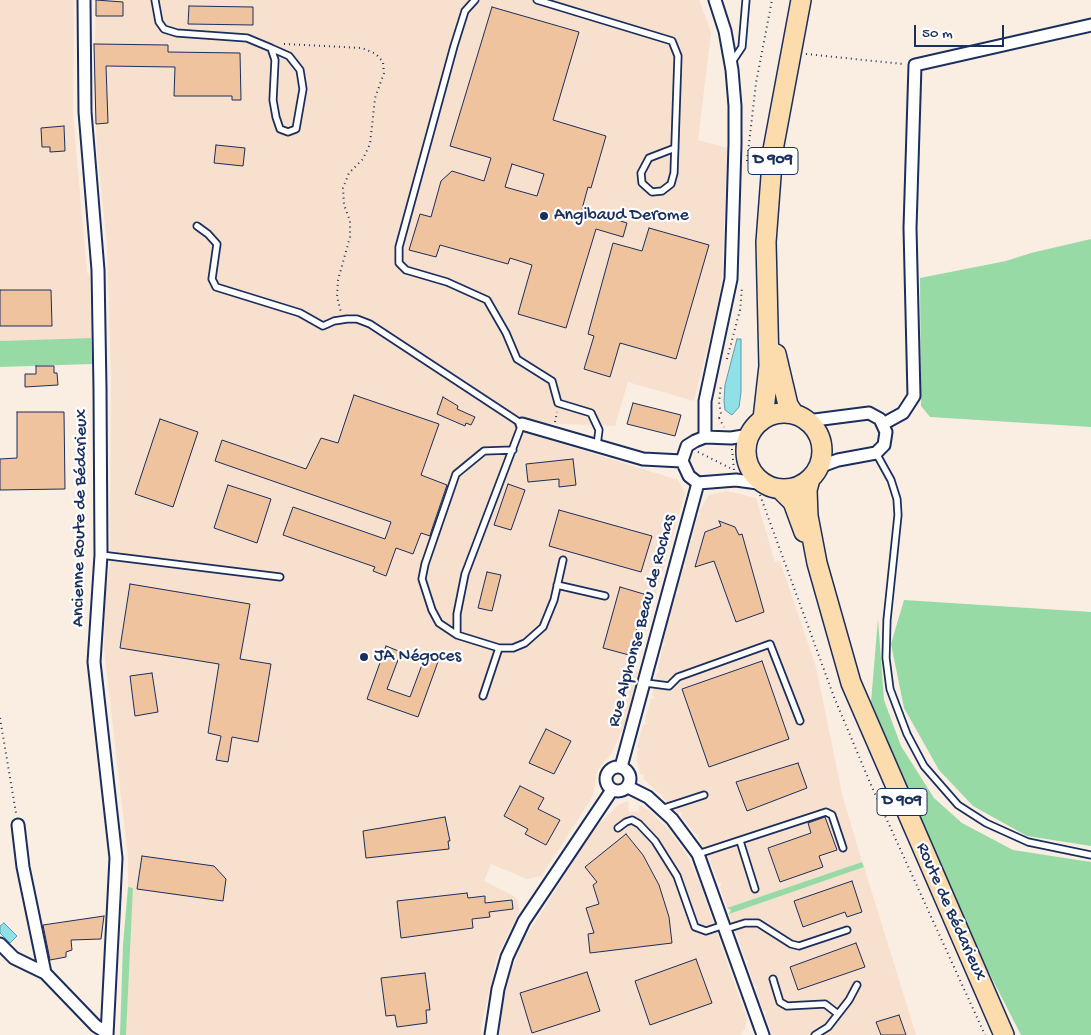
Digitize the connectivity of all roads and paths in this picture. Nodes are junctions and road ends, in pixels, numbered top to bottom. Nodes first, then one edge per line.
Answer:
1 (84, 0) edge
2 (154, 0) edge
3 (475, 0) edge
4 (537, 0) edge
5 (715, 0) edge
6 (746, 0) edge
7 (801, 0) edge
8 (1091, 25) edge
9 (271, 48) junction
10 (791, 53) junction
11 (730, 64) junction
12 (915, 65) junction
13 (675, 148) junction
14 (197, 226) dead end
15 (343, 319) junction
16 (768, 323) junction
17 (558, 402) junction
18 (801, 417) junction
19 (763, 419) junction
20 (522, 424) junction
21 (883, 424) junction
22 (553, 432) junction
23 (750, 435) junction
24 (705, 438) junction
25 (597, 445) junction
26 (687, 446) junction
27 (513, 450) junction
28 (876, 453) junction
29 (682, 461) junction
30 (734, 470) dead end
31 (814, 473) junction
32 (698, 483) junction
33 (766, 488) junction
34 (101, 555) junction
35 (563, 560) dead end
36 (817, 563) junction
37 (280, 577) dead end
38 (557, 585) junction
39 (606, 596) dead end
40 (457, 634) junction
41 (498, 648) junction
42 (646, 683) junction
43 (483, 696) dead end
44 (0, 718) edge
45 (800, 721) dead end
46 (621, 767) junction
47 (628, 787) junction
48 (612, 790) junction
49 (704, 795) dead end
50 (661, 809) junction
51 (18, 825) joint
52 (618, 828) dead end
53 (740, 841) junction
54 (843, 848) dead end
55 (698, 854) junction
56 (1091, 854) edge
57 (755, 889) dead end
58 (725, 927) junction
59 (847, 930) dead end
60 (0, 944) edge
61 (45, 973) junction
62 (773, 978) dead end
63 (857, 985) dead end
64 (838, 1014) junction
65 (107, 1034) edge
66 (491, 1035) edge
67 (763, 1035) edge
68 (815, 1035) edge
69 (985, 1035) edge
70 (1004, 1035) edge

1 - 34 street, Ancienne Route de Bédarieux
2 - 9 lane
3 - 17 lane
4 - 13 lane
5 - 11 street
6 - 11 lane
7 - 10 main road, D 909
8 - 12 street
9 - 9 lane
9 - 15 path
10 - 12 path
10 - 16 main road, D 909
11 - 24 street
12 - 21 street
13 - 13 lane
14 - 15 lane
15 - 20 lane
16 - 18 main road, D 909
16 - 19 main road, D 909
17 - 22 path
17 - 25 lane
18 - 19 main road
18 - 21 street
18 - 31 main road
19 - 23 main road
20 - 22 street
20 - 27 lane
21 - 28 street
22 - 25 street
23 - 24 street
23 - 33 main road
24 - 26 street
25 - 29 street
26 - 29 street
26 - 30 path
27 - 40 lane
27 - 40 lane
28 - 31 street
28 - 56 lane
29 - 32 street
31 - 33 main road
31 - 36 main road, Route de Bédarieux / D 909
32 - 33 street
32 - 42 street, Rue Alphonse Beau de Rochas
33 - 36 main road, Route de Bédarieux / D 909
33 - 69 path
34 - 37 lane
34 - 65 street, Ancienne Route de Bédarieux
35 - 38 lane
36 - 70 main road, Route de Bédarieux / D 909
38 - 39 lane
38 - 41 lane
40 - 41 lane
41 - 43 lane
42 - 45 lane
42 - 46 street, Rue Alphonse Beau de Rochas
44 - 51 path
46 - 47 street
46 - 48 street
47 - 48 street
47 - 50 street
48 - 66 street
49 - 50 lane
50 - 55 street
51 - 61 street
52 - 58 lane
53 - 54 lane
53 - 55 lane
53 - 57 lane
55 - 58 street
58 - 59 lane
58 - 67 street
60 - 61 street
61 - 65 street
62 - 64 lane
63 - 64 lane
64 - 68 lane

